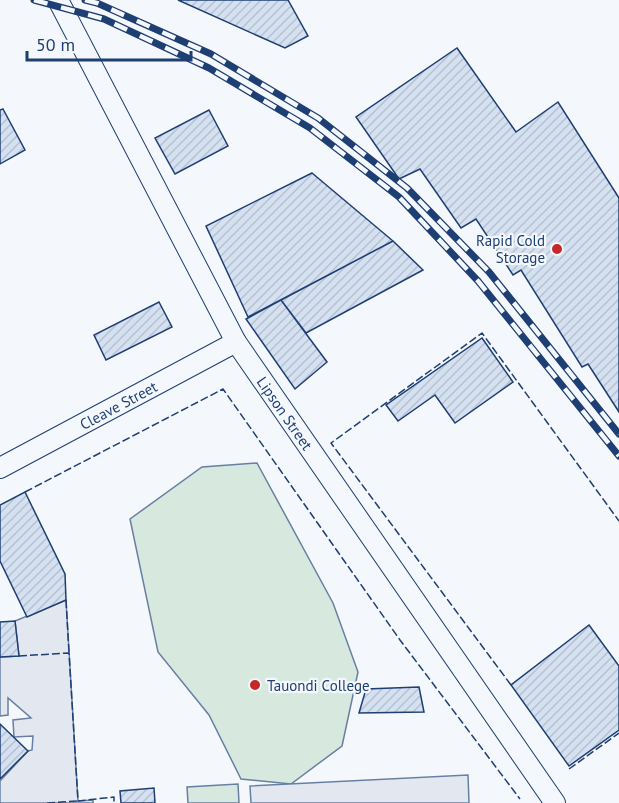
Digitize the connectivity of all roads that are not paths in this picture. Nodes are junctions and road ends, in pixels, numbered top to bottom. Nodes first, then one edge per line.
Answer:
1 (58, 0) edge
2 (236, 342) junction
3 (0, 468) edge
4 (555, 803) edge

1 - 2 street, Lipson Street
2 - 3 street, Cleave Street
2 - 4 street, Lipson Street

